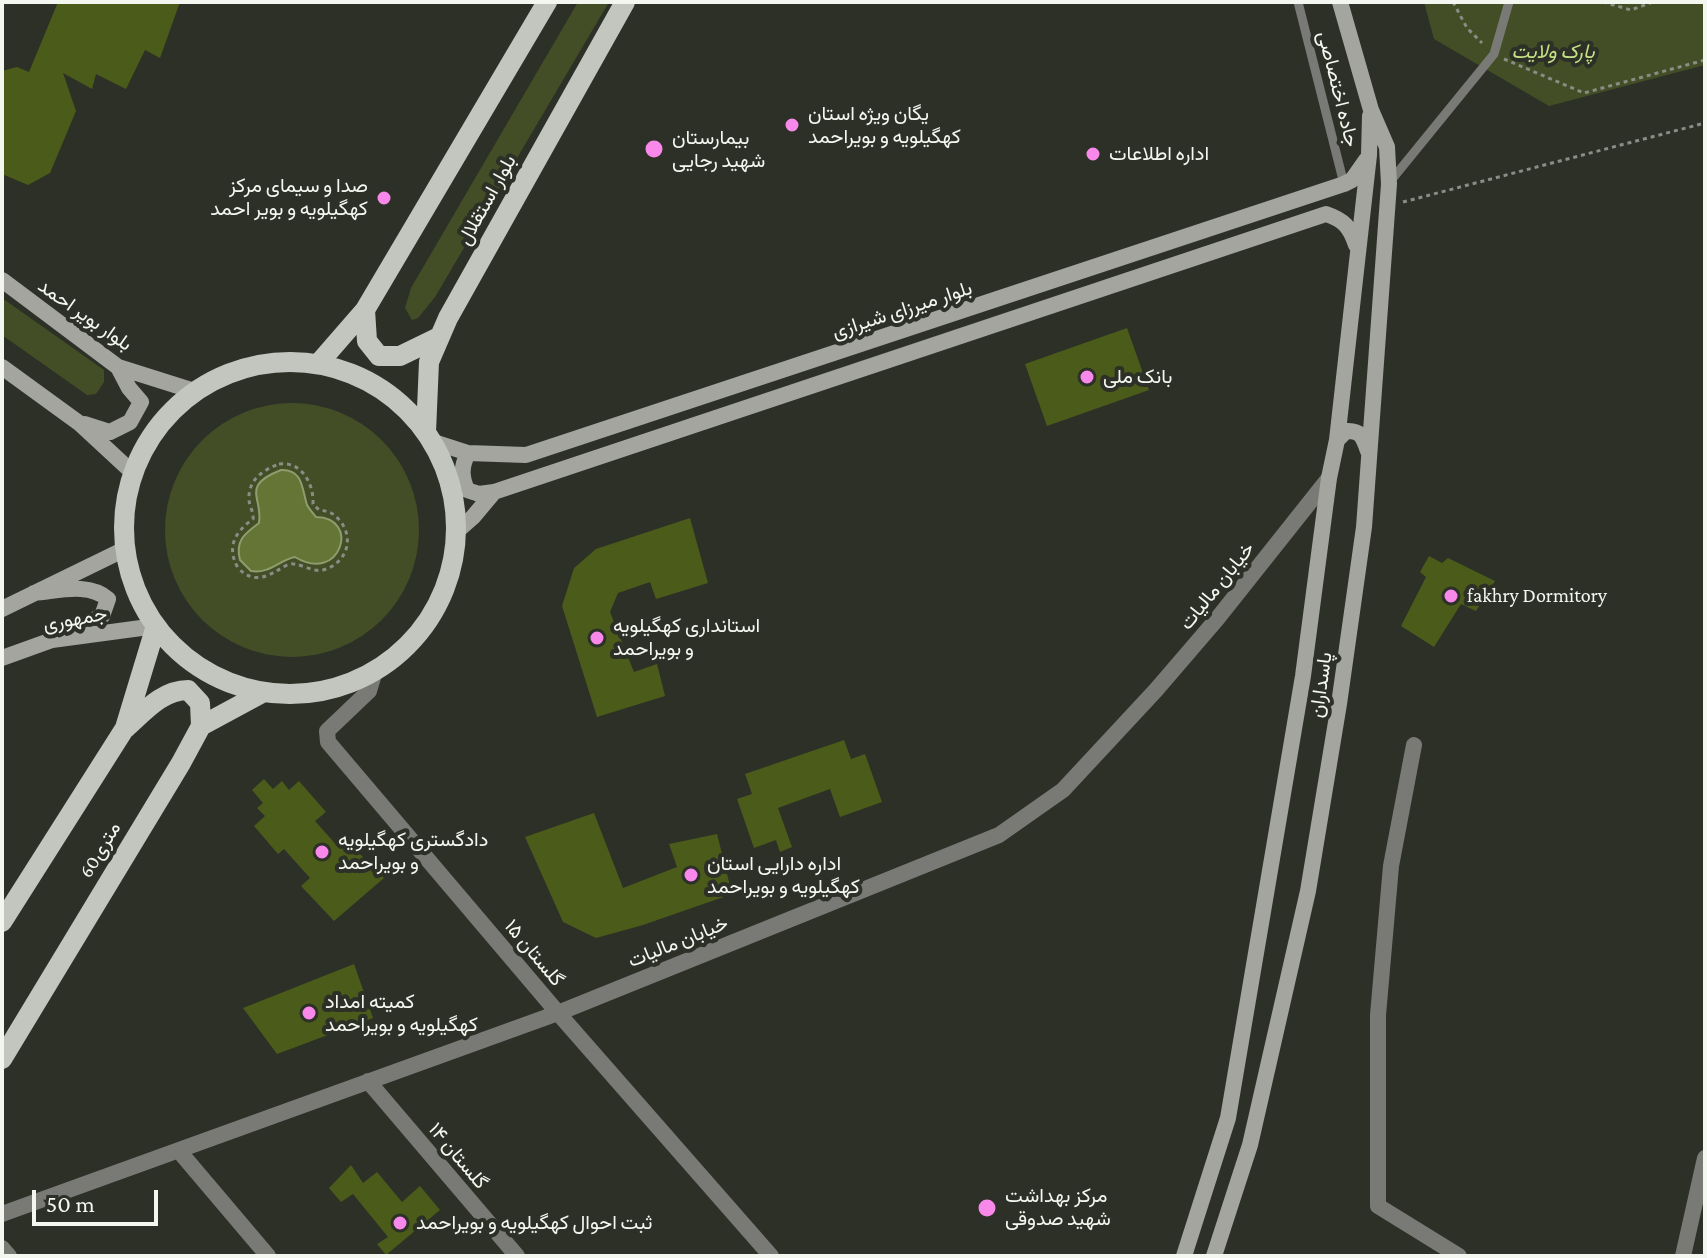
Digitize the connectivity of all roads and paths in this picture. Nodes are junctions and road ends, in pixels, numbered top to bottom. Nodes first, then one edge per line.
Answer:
1 (547, 2) edge
2 (625, 2) edge
3 (1298, 2) edge
4 (1340, 2) edge
5 (1453, 2) edge
6 (1509, 2) edge
7 (1603, 2) edge
8 (1653, 2) edge
9 (1494, 54) junction
10 (1705, 60) edge
11 (1371, 110) junction
12 (1705, 123) edge
13 (1369, 155) junction
14 (1344, 184) junction
15 (1389, 184) junction
16 (1387, 207) junction
17 (1359, 251) junction
18 (2, 280) edge
19 (365, 310) junction
20 (439, 337) junction
21 (318, 364) junction
22 (2, 367) edge
23 (118, 367) junction
24 (1343, 375) junction
25 (1376, 378) junction
26 (194, 391) junction
27 (79, 423) junction
28 (428, 436) junction
29 (1337, 440) junction
30 (1369, 452) junction
31 (468, 453) junction
32 (133, 473) junction
33 (1329, 478) junction
34 (494, 492) junction
35 (313, 504) joint
36 (456, 532) junction
37 (125, 549) junction
38 (34, 593) junction
39 (2, 609) edge
40 (156, 626) junction
41 (52, 640) junction
42 (2, 658) edge
43 (375, 671) junction
44 (264, 692) junction
45 (201, 726) junction
46 (125, 728) junction
47 (1414, 745) dead end
48 (2, 922) edge
49 (558, 1013) junction
50 (2, 1059) edge
51 (368, 1081) junction
52 (179, 1151) junction
53 (1705, 1158) edge
54 (2, 1214) edge
55 (2, 1248) edge
56 (9, 1256) edge
57 (268, 1256) edge
58 (517, 1256) edge
59 (771, 1256) edge
60 (1184, 1256) edge
61 (1214, 1256) edge
62 (1459, 1256) edge
63 (1683, 1256) edge

1 - 19 main road
2 - 20 main road, بلوار استقلال
3 - 14 lane, جاده اختصاصی
4 - 11 main road, پاسداران
5 - 9 path
6 - 9 lane
7 - 8 path
9 - 10 path
9 - 15 lane
11 - 13 main road, پاسداران
11 - 15 main road, پاسداران
12 - 16 path
13 - 14 main road
13 - 17 main road, پاسداران
14 - 31 main road, بلوار میرزای شیرازی
15 - 16 main road, پاسداران
16 - 25 main road, پاسداران
17 - 24 main road, پاسداران
17 - 34 main road
18 - 23 main road, بلوار بویر احمد
19 - 20 main road
19 - 21 main road
20 - 28 main road, بلوار استقلال
21 - 26 main road
21 - 28 main road
22 - 27 main road
23 - 26 main road, بلوار بویر احمد
23 - 27 main road
24 - 25 main road
24 - 29 main road, پاسداران
25 - 30 main road, پاسداران
26 - 32 main road
27 - 32 main road
28 - 31 main road, بلوار میرزای شیرازی
28 - 36 main road
29 - 30 main road
29 - 33 main road, پاسداران
30 - 61 main road, پاسداران
31 - 34 main road
32 - 37 main road
33 - 49 street, خیابان مالیات
33 - 60 main road, پاسداران
34 - 36 main road
35 - 35 path
36 - 43 main road
37 - 38 main road, جمهوری
37 - 40 main road
38 - 39 main road, جمهوری
38 - 41 main road
40 - 41 main road, جمهوری
40 - 44 main road
40 - 46 main road
41 - 42 main road, جمهوری
43 - 44 main road
43 - 49 street, گلستان ۱۵
44 - 45 main road
45 - 46 main road
45 - 50 main road, 60متری
46 - 48 main road
47 - 62 street
49 - 51 street, خیابان مالیات
49 - 59 street, گلستان ۱۵
51 - 52 street, خیابان مالیات
51 - 58 street, گلستان ۱۴
52 - 54 street, خیابان مالیات
52 - 57 street
53 - 63 street
55 - 56 street

